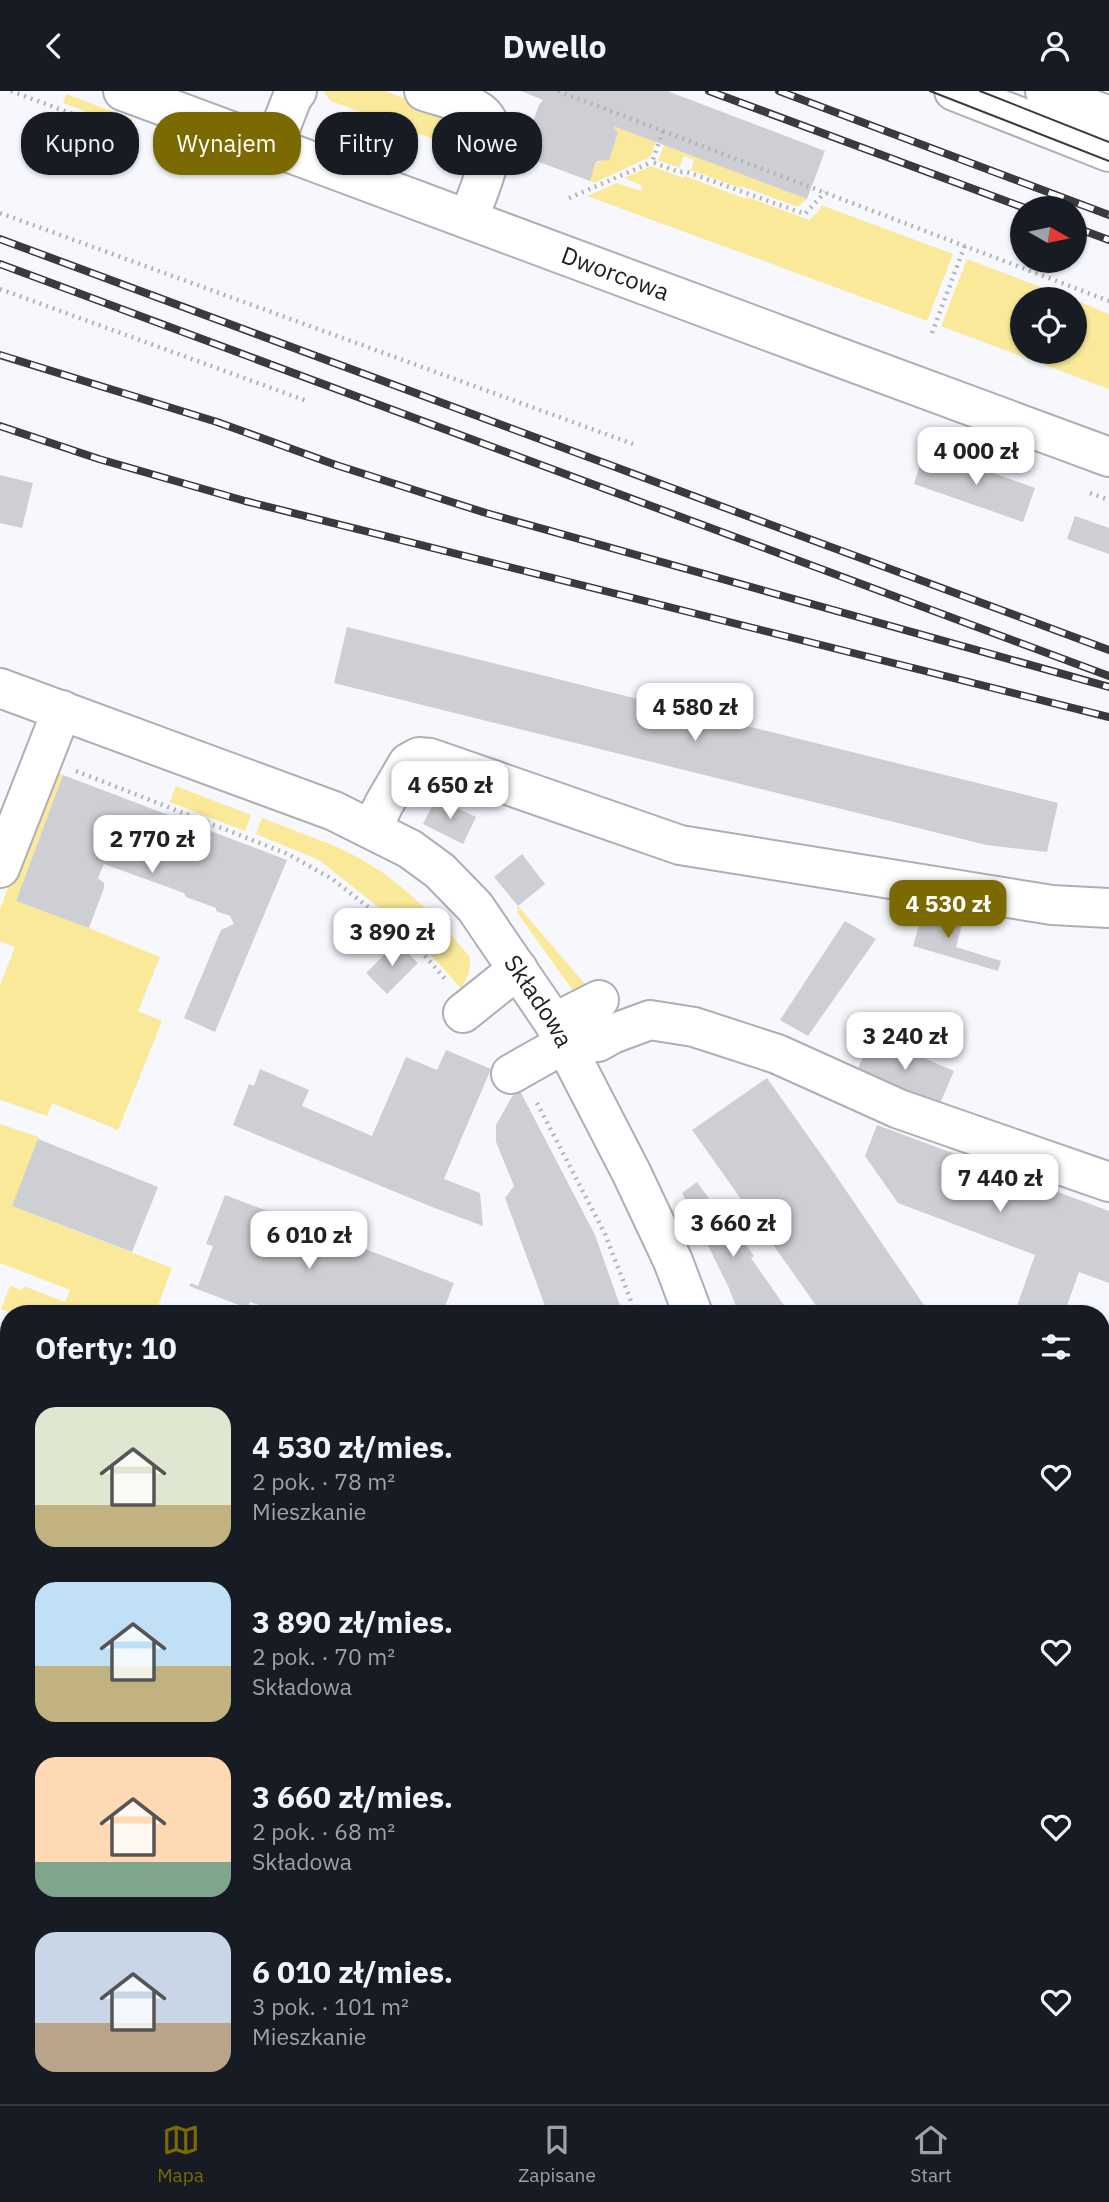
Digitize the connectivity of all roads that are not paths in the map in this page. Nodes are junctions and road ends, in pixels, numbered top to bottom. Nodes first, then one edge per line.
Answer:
1 (123, 91) edge
2 (297, 91) edge
3 (424, 91) edge
4 (954, 91) edge
5 (1045, 91) edge
6 (179, 112) edge
7 (287, 112) edge
8 (1109, 116) edge
9 (1109, 152) edge
10 (301, 157) edge
11 (468, 219) junction
12 (1109, 457) edge
13 (0, 688) edge
14 (62, 710) junction
15 (12, 800) edge
16 (372, 829) junction
17 (0, 868) edge
18 (1109, 908) edge
19 (518, 969) junction
20 (599, 1000) dead end
21 (467, 1010) road end
22 (559, 1034) junction
23 (515, 1072) road end
24 (1109, 1182) edge
25 (690, 1305) edge

1 - 6 street, Dworcowa
2 - 7 street
3 - 11 street
4 - 9 street
5 - 8 street
10 - 11 street, Dworcowa
11 - 12 street, Dworcowa
13 - 14 street, Składowa
14 - 15 street
14 - 16 street, Składowa
15 - 17 street
16 - 18 street
16 - 19 street, Składowa
19 - 21 street
19 - 22 street, Składowa
20 - 22 street
22 - 23 street
22 - 24 street
22 - 25 street, Składowa

